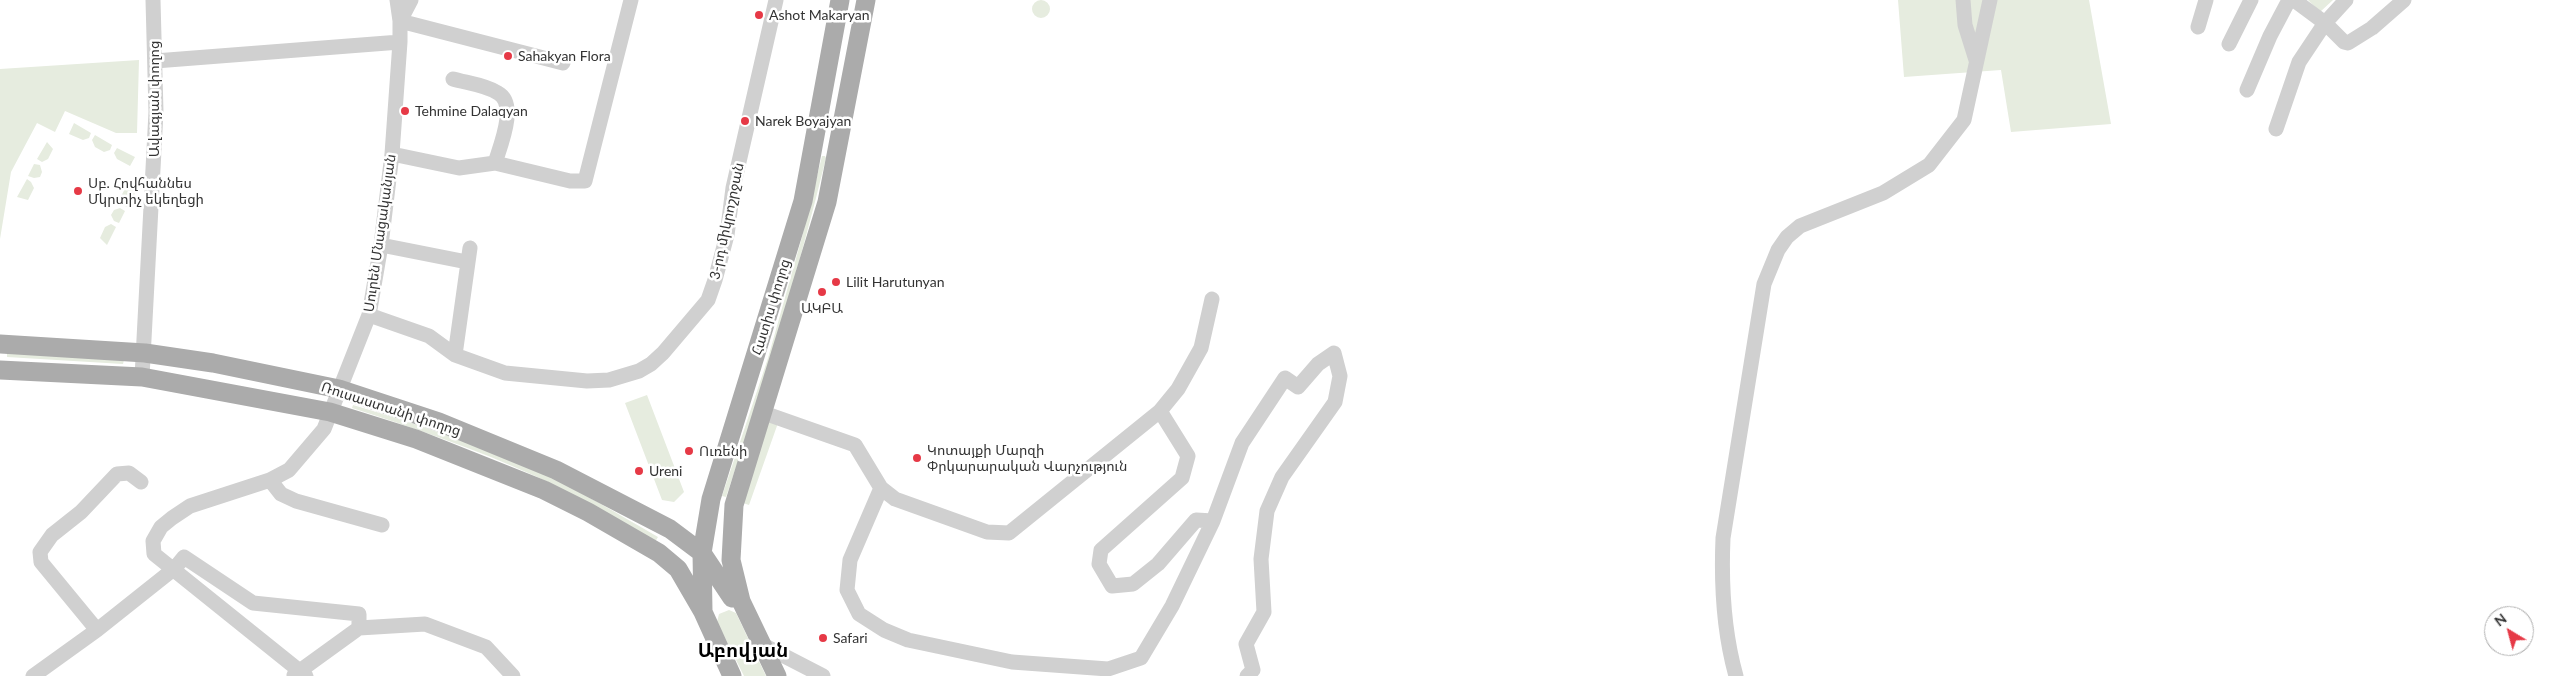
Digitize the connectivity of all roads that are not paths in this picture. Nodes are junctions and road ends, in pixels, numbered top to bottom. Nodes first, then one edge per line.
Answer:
1 (153, 0) edge
2 (396, 0) edge
3 (411, 0) edge
4 (632, 0) edge
5 (776, 0) edge
6 (840, 0) edge
7 (866, 0) edge
8 (1963, 0) edge
9 (1990, 0) edge
10 (2206, 0) edge
11 (2251, 0) edge
12 (2289, 0) edge
13 (2294, 0) edge
14 (2346, 0) edge
15 (2404, 0) edge
16 (400, 21) junction
17 (2325, 23) junction
18 (2198, 27) dead end
19 (400, 42) junction
20 (2229, 44) dead end
21 (154, 61) junction
22 (1976, 62) junction
23 (563, 63) dead end
24 (452, 79) dead end
25 (2247, 90) dead end
26 (2276, 129) dead end
27 (392, 154) junction
28 (495, 163) junction
29 (381, 244) junction
30 (1212, 299) dead end
31 (369, 315) junction
32 (0, 344) edge
33 (145, 353) junction
34 (455, 355) junction
35 (0, 370) edge
36 (142, 377) junction
37 (339, 389) junction
38 (1160, 411) junction
39 (330, 412) junction
40 (764, 413) junction
41 (270, 480) junction
42 (141, 482) dead end
43 (881, 488) junction
44 (1212, 521) junction
45 (382, 525) dead end
46 (702, 553) junction
47 (174, 568) junction
48 (736, 600) junction
49 (704, 614) junction
50 (359, 628) junction
51 (97, 630) junction
52 (763, 645) junction
53 (299, 674) edge
54 (33, 676) edge
55 (512, 676) edge
56 (732, 676) edge
57 (777, 676) edge
58 (823, 676) edge
59 (1247, 676) edge
60 (1736, 676) edge

1 - 21 street, Ավագյան փողոց
2 - 16 street, Սուրեն Մնացականյան
3 - 16 street
4 - 28 street
5 - 34 street, 3-րդ միկրոշրջան
6 - 46 main road, Հատիս փողոց
7 - 40 main road, Հատիս փողոց
8 - 22 street
9 - 22 street
10 - 18 street
11 - 20 street
12 - 25 street
13 - 17 street
14 - 17 street
15 - 17 street
16 - 19 street, Սուրեն Մնացականյան
16 - 23 street
17 - 26 street
19 - 21 street
19 - 27 street, Սուրեն Մնացականյան
21 - 33 street, Ավագյան փողոց
22 - 60 street
24 - 28 street
27 - 28 street
27 - 29 street, Սուրեն Մնացականյան
29 - 31 street, Սուրեն Մնացականյան
29 - 34 street
30 - 38 street
31 - 34 street, 3-րդ միկրոշրջան
31 - 37 street, Սուրեն Մնացականյան
32 - 33 main road, Ռուսաստանի փողոց
33 - 36 street, Ավագյան փողոց
33 - 37 main road, Ռուսաստանի փողոց
35 - 36 main road, Ռուսաստանի փողոց
36 - 39 main road, Ռուսաստանի փողոց
37 - 39 street, Սուրեն Մնացականյան
37 - 46 main road, Ռուսաստանի փողոց
38 - 43 street
38 - 44 street
39 - 41 street, Սուրեն Մնացականյան
39 - 49 main road, Ռուսաստանի փողոց
40 - 43 street
40 - 48 main road, Հատիս փողոց
41 - 45 street
41 - 47 street, Սուրեն Մնացականյան
42 - 51 street
43 - 44 street
44 - 59 street
46 - 48 main road, Ռուսաստանի փողոց
46 - 49 main road, Հատիս փողոց
47 - 50 street
47 - 51 street
47 - 53 street, Սուրեն Մնացականյան
48 - 49 main road
48 - 52 main road
49 - 56 main road, Ռուսաստանի փողոց
50 - 53 street
50 - 55 street
51 - 54 street
52 - 57 main road
52 - 58 street

